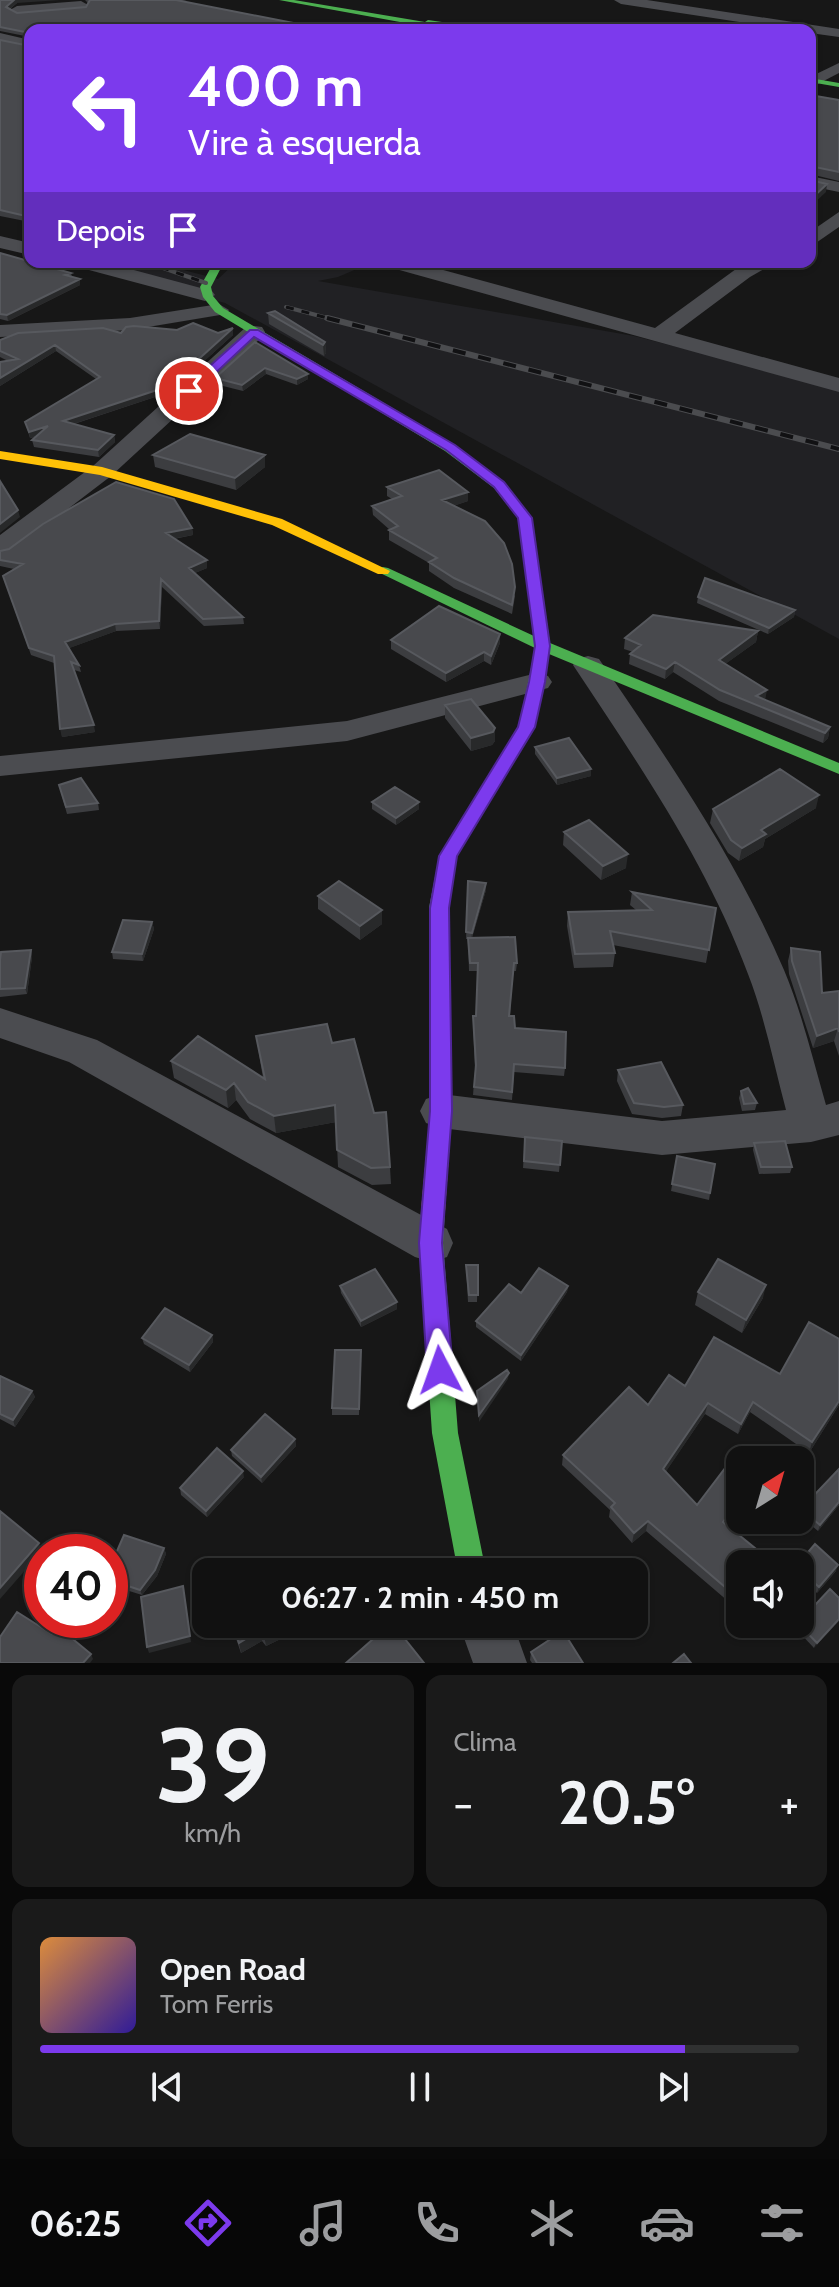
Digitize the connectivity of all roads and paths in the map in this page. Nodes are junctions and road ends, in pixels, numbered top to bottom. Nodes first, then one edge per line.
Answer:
1 (282, 0) edge
2 (621, 0) edge
3 (81, 8) edge
4 (17, 10) edge
5 (390, 18) junction
6 (839, 23) edge
7 (424, 24) edge
8 (442, 24) edge
9 (779, 24) edge
10 (832, 32) edge
11 (0, 37) edge
12 (24, 43) edge
13 (839, 67) edge
14 (816, 80) edge
15 (816, 83) edge
16 (816, 85) edge
17 (839, 85) edge
18 (839, 92) edge
19 (816, 165) edge
20 (839, 170) edge
21 (816, 182) edge
22 (839, 187) edge
23 (839, 218) edge
24 (816, 236) edge
25 (0, 242) edge
26 (24, 248) edge
27 (101, 268) edge
28 (215, 268) edge
29 (414, 268) edge
30 (753, 268) edge
31 (212, 302) junction
32 (0, 331) edge
33 (254, 332) junction
34 (659, 335) junction
35 (839, 385) edge
36 (0, 455) edge
37 (102, 471) junction
38 (0, 548) edge
39 (543, 646) junction
40 (588, 665) junction
41 (537, 682) junction
42 (0, 766) edge
43 (839, 769) edge
44 (0, 1023) edge
45 (441, 1111) junction
46 (825, 1122) edge
47 (431, 1243) junction
48 (469, 1558) edge
49 (491, 1638) edge
50 (500, 1663) edge

1 - 5 main road
2 - 9 street
3 - 4 street
5 - 7 main road
5 - 8 main road
6 - 10 street
11 - 12 street
13 - 14 street
15 - 17 main road
16 - 18 main road
19 - 20 street
21 - 22 street
23 - 24 street
25 - 26 street
27 - 31 street
28 - 31 main road
29 - 34 street
30 - 34 street
31 - 32 street
31 - 33 main road
33 - 37 street
33 - 39 main road
34 - 35 street
36 - 37 main road
37 - 38 street
37 - 39 main road
39 - 40 main road
39 - 41 main road
40 - 43 main road
40 - 46 street
41 - 42 street
41 - 45 main road
44 - 47 street
45 - 46 street
45 - 47 main road
47 - 48 main road
49 - 50 street

